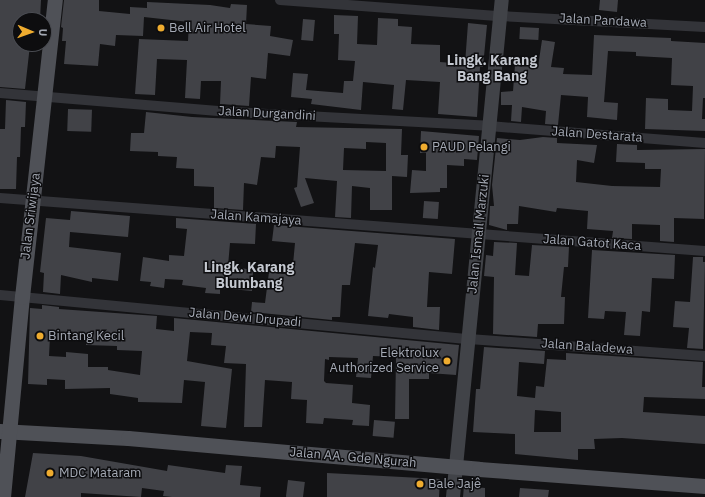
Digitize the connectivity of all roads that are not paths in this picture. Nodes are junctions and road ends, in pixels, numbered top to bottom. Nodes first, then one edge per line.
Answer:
1 (55, 0) edge
2 (280, 0) edge
3 (502, 0) edge
4 (500, 16) junction
5 (705, 27) edge
6 (0, 93) edge
7 (44, 97) junction
8 (489, 126) junction
9 (705, 143) edge
10 (0, 198) edge
11 (34, 201) junction
12 (479, 235) junction
13 (705, 251) edge
14 (0, 294) edge
15 (22, 297) junction
16 (468, 339) junction
17 (705, 356) edge
18 (5, 432) edge
19 (456, 467) junction
20 (705, 486) edge
21 (3, 497) edge
22 (453, 497) edge

1 - 7 main road, Jalan Sriwijaya
2 - 4 street, Jalan Pandawa
3 - 4 street, Jalan Ismail Marzuki
4 - 5 street, Jalan Pandawa
4 - 8 street, Jalan Ismail Marzuki
6 - 7 street, Jalan Durgandini
7 - 8 street, Jalan Durgandini
7 - 11 main road, Jalan Sriwijaya
8 - 9 street, Jalan Destarata
8 - 12 street, Jalan Ismail Marzuki
10 - 11 street, Jalan Kamajaya
11 - 12 street, Jalan Kamajaya
11 - 15 main road, Jalan Sriwijaya
12 - 13 street, Jalan Gatot Kaca
12 - 16 street, Jalan Ismail Marzuki
14 - 15 street, Jalan Dewi Drupadi
15 - 16 street, Jalan Dewi Drupadi
15 - 18 main road, Jalan Sriwijaya
16 - 17 street, Jalan Baladewa
16 - 19 street, Jalan Ismail Marzuki
18 - 19 main road, Jalan AA. Gde Ngurah
18 - 21 main road, Jalan Sriwijaya
19 - 20 main road, Jalan AA. Gde Ngurah
19 - 22 street, Jalan Ismail Marzuki

